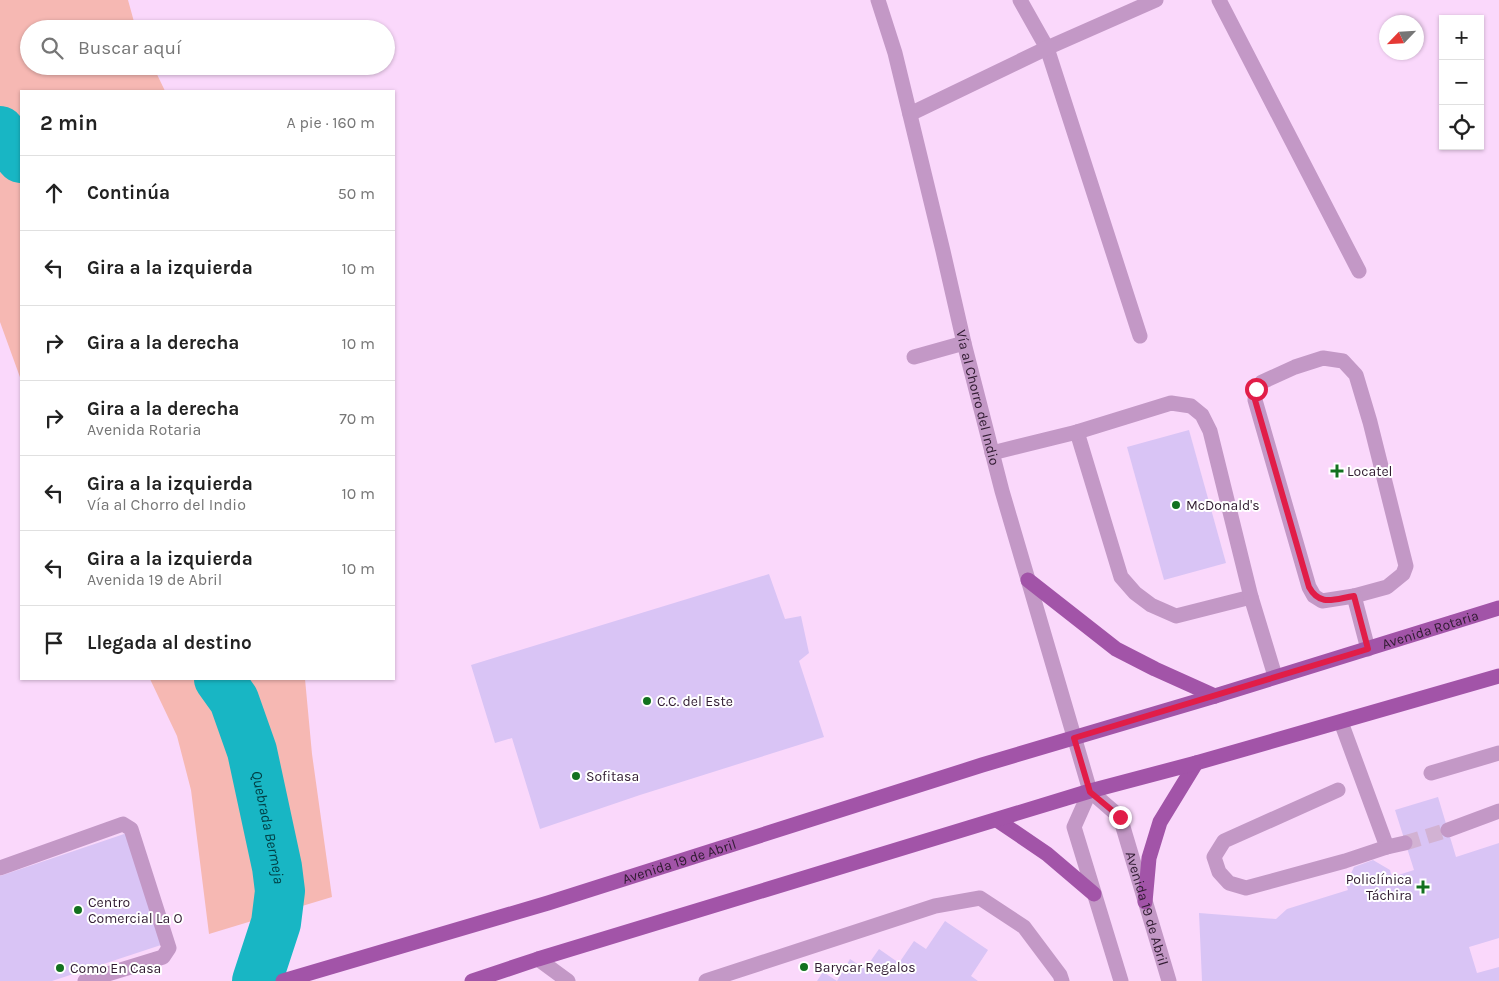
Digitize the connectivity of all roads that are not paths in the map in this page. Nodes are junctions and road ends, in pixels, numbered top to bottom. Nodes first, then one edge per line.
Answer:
1 (878, 0) edge
2 (1020, 0) edge
3 (1156, 0) edge
4 (1219, 0) edge
5 (1047, 48) junction
6 (910, 114) junction
7 (1359, 271) dead end
8 (1140, 336) dead end
9 (964, 344) junction
10 (914, 358) dead end
11 (1077, 432) junction
12 (992, 453) junction
13 (1028, 580) junction
14 (1354, 596) junction
15 (1252, 597) junction
16 (1499, 608) edge
17 (1368, 649) junction
18 (1275, 676) junction
19 (1499, 676) edge
20 (1215, 696) junction
21 (1341, 722) junction
22 (1074, 738) junction
23 (1499, 753) edge
24 (1196, 763) junction
25 (1431, 773) dead end
26 (1338, 790) dead end
27 (1090, 792) junction
28 (1499, 811) edge
29 (997, 820) junction
30 (1448, 830) tunnel mouth
31 (1405, 843) tunnel mouth
32 (1388, 847) junction
33 (0, 868) edge
34 (1094, 894) junction
35 (1145, 902) junction
36 (538, 959) junction
37 (123, 975) edge
38 (85, 981) edge
39 (284, 981) edge
40 (472, 981) edge
41 (568, 981) edge
42 (706, 981) edge
43 (1062, 981) edge
44 (1121, 981) edge
45 (1169, 981) edge

1 - 6 street, Vía al Chorro del Indio
2 - 5 street
3 - 5 street
4 - 7 street
5 - 6 street
5 - 8 street
6 - 9 street, Vía al Chorro del Indio
9 - 10 street
9 - 12 street, Vía al Chorro del Indio
11 - 12 street
11 - 15 street
11 - 15 street
12 - 13 street, Vía al Chorro del Indio
13 - 20 main road
13 - 22 street, Vía al Chorro del Indio
14 - 14 street
14 - 17 street
15 - 18 street
16 - 17 main road, Avenida Rotaria
17 - 18 main road, Avenida Rotaria
18 - 20 main road, Avenida Rotaria
19 - 21 main road
20 - 22 main road, Avenida Rotaria
21 - 24 main road
21 - 32 street
22 - 27 street, Vía al Chorro del Indio
22 - 39 main road, Avenida 19 de Abril
23 - 25 street
24 - 27 main road
24 - 35 main road
26 - 32 street
27 - 29 main road
27 - 34 street
27 - 35 street, Avenida 19 de Abril
28 - 30 street
29 - 34 main road
29 - 36 main road
31 - 32 street
33 - 37 street
34 - 44 street
35 - 45 street, Avenida 19 de Abril
36 - 40 main road
36 - 41 street
37 - 38 street
42 - 43 street

